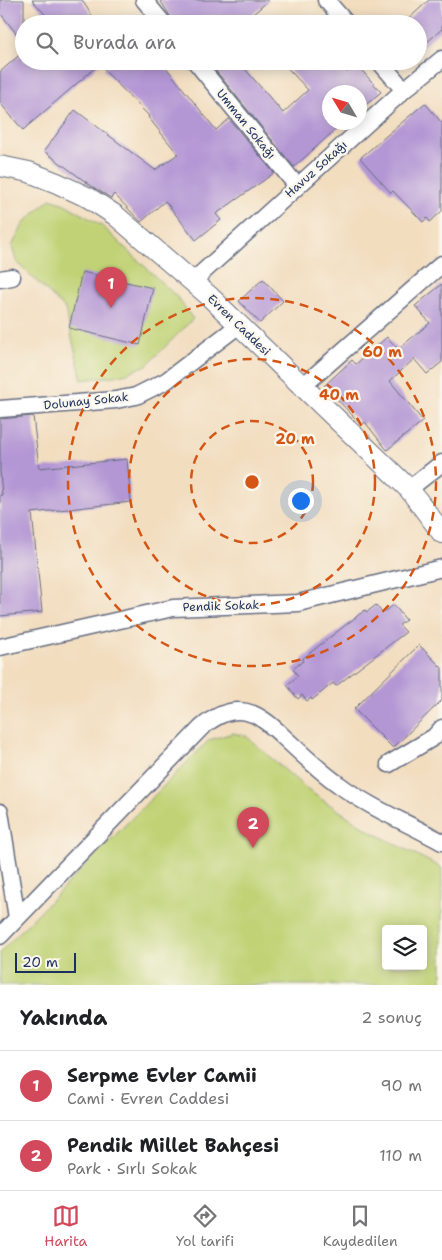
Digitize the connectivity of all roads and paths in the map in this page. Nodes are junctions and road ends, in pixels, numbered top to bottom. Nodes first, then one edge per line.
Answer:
1 (144, 0) edge
2 (326, 0) edge
3 (156, 15) edge
4 (339, 15) edge
5 (442, 59) edge
6 (202, 70) edge
7 (387, 70) edge
8 (404, 90) junction
9 (0, 166) edge
10 (297, 186) junction
11 (442, 264) edge
12 (193, 281) junction
13 (239, 325) junction
14 (303, 386) junction
15 (0, 409) edge
16 (442, 463) edge
17 (408, 489) junction
18 (442, 533) edge
19 (442, 568) edge
20 (0, 647) edge
21 (442, 728) edge
22 (389, 764) dead end
23 (0, 812) edge
24 (442, 842) edge
25 (16, 918) junction
26 (0, 936) edge

1 - 3 street
2 - 4 street
5 - 8 street, Havuz Sokağı
6 - 10 street, Umman Sokağı
7 - 8 street
8 - 10 street, Havuz Sokağı
9 - 12 street, Evren Caddesi
10 - 12 street, Havuz Sokağı
11 - 14 street
12 - 13 street, Evren Caddesi
13 - 14 street, Evren Caddesi
13 - 15 street, Dolunay Sokak
14 - 17 street, Evren Caddesi
16 - 17 street
17 - 18 street, Evren Caddesi
19 - 20 street, Pendik Sokak
21 - 22 street
23 - 25 street
24 - 25 street
25 - 26 street

